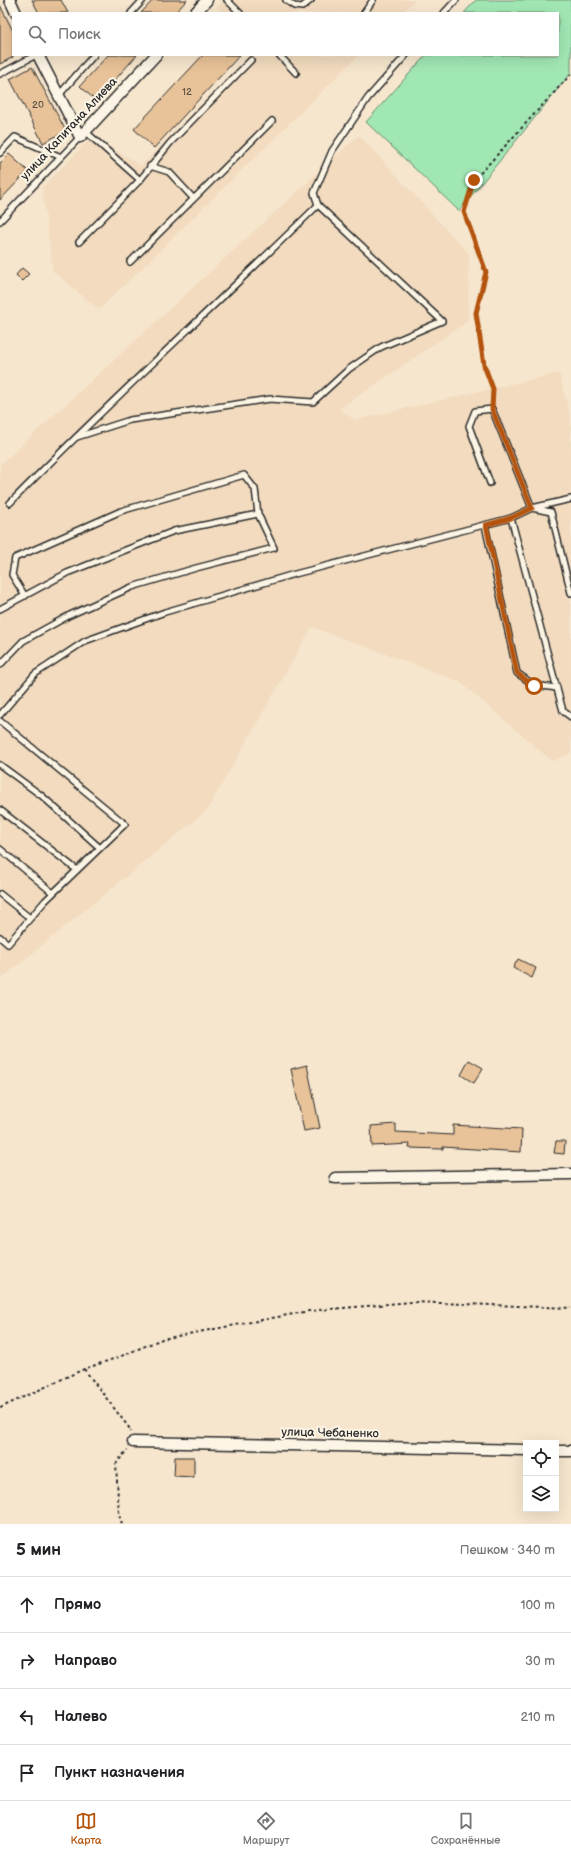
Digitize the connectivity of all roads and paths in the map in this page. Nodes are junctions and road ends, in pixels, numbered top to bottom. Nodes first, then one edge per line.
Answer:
1 (10, 0) edge
2 (144, 0) edge
3 (208, 0) edge
4 (227, 0) edge
5 (286, 0) edge
6 (311, 0) edge
7 (373, 0) edge
8 (456, 0) edge
9 (302, 7) junction
10 (16, 12) edge
11 (133, 12) edge
12 (196, 12) edge
13 (239, 12) edge
14 (304, 12) edge
15 (365, 12) edge
16 (445, 12) edge
17 (35, 56) edge
18 (38, 56) edge
19 (93, 56) edge
20 (155, 56) edge
21 (280, 56) edge
22 (405, 56) edge
23 (251, 60) dead end
24 (296, 73) dead end
25 (0, 74) edge
26 (571, 74) edge
27 (59, 95) junction
28 (272, 121) dead end
29 (83, 134) junction
30 (0, 153) edge
31 (61, 157) junction
32 (150, 166) junction
33 (140, 180) junction
34 (193, 198) junction
35 (318, 205) junction
36 (0, 221) edge
37 (79, 242) dead end
38 (130, 262) dead end
39 (492, 409) junction
40 (74, 438) junction
41 (490, 483) dead end
42 (571, 499) edge
43 (10, 503) dead end
44 (532, 508) junction
45 (258, 514) junction
46 (511, 518) junction
47 (486, 525) junction
48 (571, 593) edge
49 (25, 596) junction
50 (0, 609) edge
51 (0, 665) edge
52 (557, 688) junction
53 (0, 715) edge
54 (571, 717) edge
55 (0, 721) edge
56 (0, 765) edge
57 (0, 810) edge
58 (100, 848) junction
59 (0, 850) edge
60 (77, 870) junction
61 (53, 893) junction
62 (0, 894) edge
63 (30, 918) junction
64 (0, 937) edge
65 (571, 1174) edge
66 (336, 1178) dead end
67 (571, 1308) edge
68 (84, 1369) junction
69 (0, 1408) edge
70 (133, 1442) junction
71 (523, 1450) edge
72 (559, 1450) edge
73 (571, 1451) edge
74 (122, 1524) edge

1 - 10 street
2 - 11 lane
3 - 12 street
4 - 13 lane
5 - 9 lane
6 - 9 lane
7 - 15 lane
8 - 16 lane
9 - 14 lane
17 - 25 lane
18 - 27 street
19 - 27 lane
20 - 29 street, улица Капитана Алиева
21 - 24 lane
22 - 35 lane
23 - 32 lane
26 - 39 path
27 - 29 street
28 - 34 lane
29 - 31 lane, улица Капитана Алиева
29 - 33 lane
30 - 31 lane
31 - 36 lane, улица Капитана Алиева
32 - 33 lane
32 - 34 lane
33 - 37 lane
34 - 38 lane
35 - 40 lane
35 - 40 lane
39 - 41 lane
39 - 44 lane
40 - 43 lane
42 - 44 lane
44 - 46 lane
44 - 48 lane
45 - 49 lane
45 - 49 lane
45 - 51 lane
46 - 47 lane
46 - 52 lane
47 - 52 lane
47 - 53 lane
49 - 50 lane
52 - 54 lane
55 - 58 lane
56 - 58 lane
57 - 60 lane
58 - 60 lane
59 - 61 lane
60 - 61 lane
61 - 63 lane
62 - 63 lane
63 - 64 lane
65 - 66 street
67 - 68 path
68 - 69 path
68 - 70 path
70 - 71 street, улица Чебаненко
70 - 74 path
72 - 73 street

